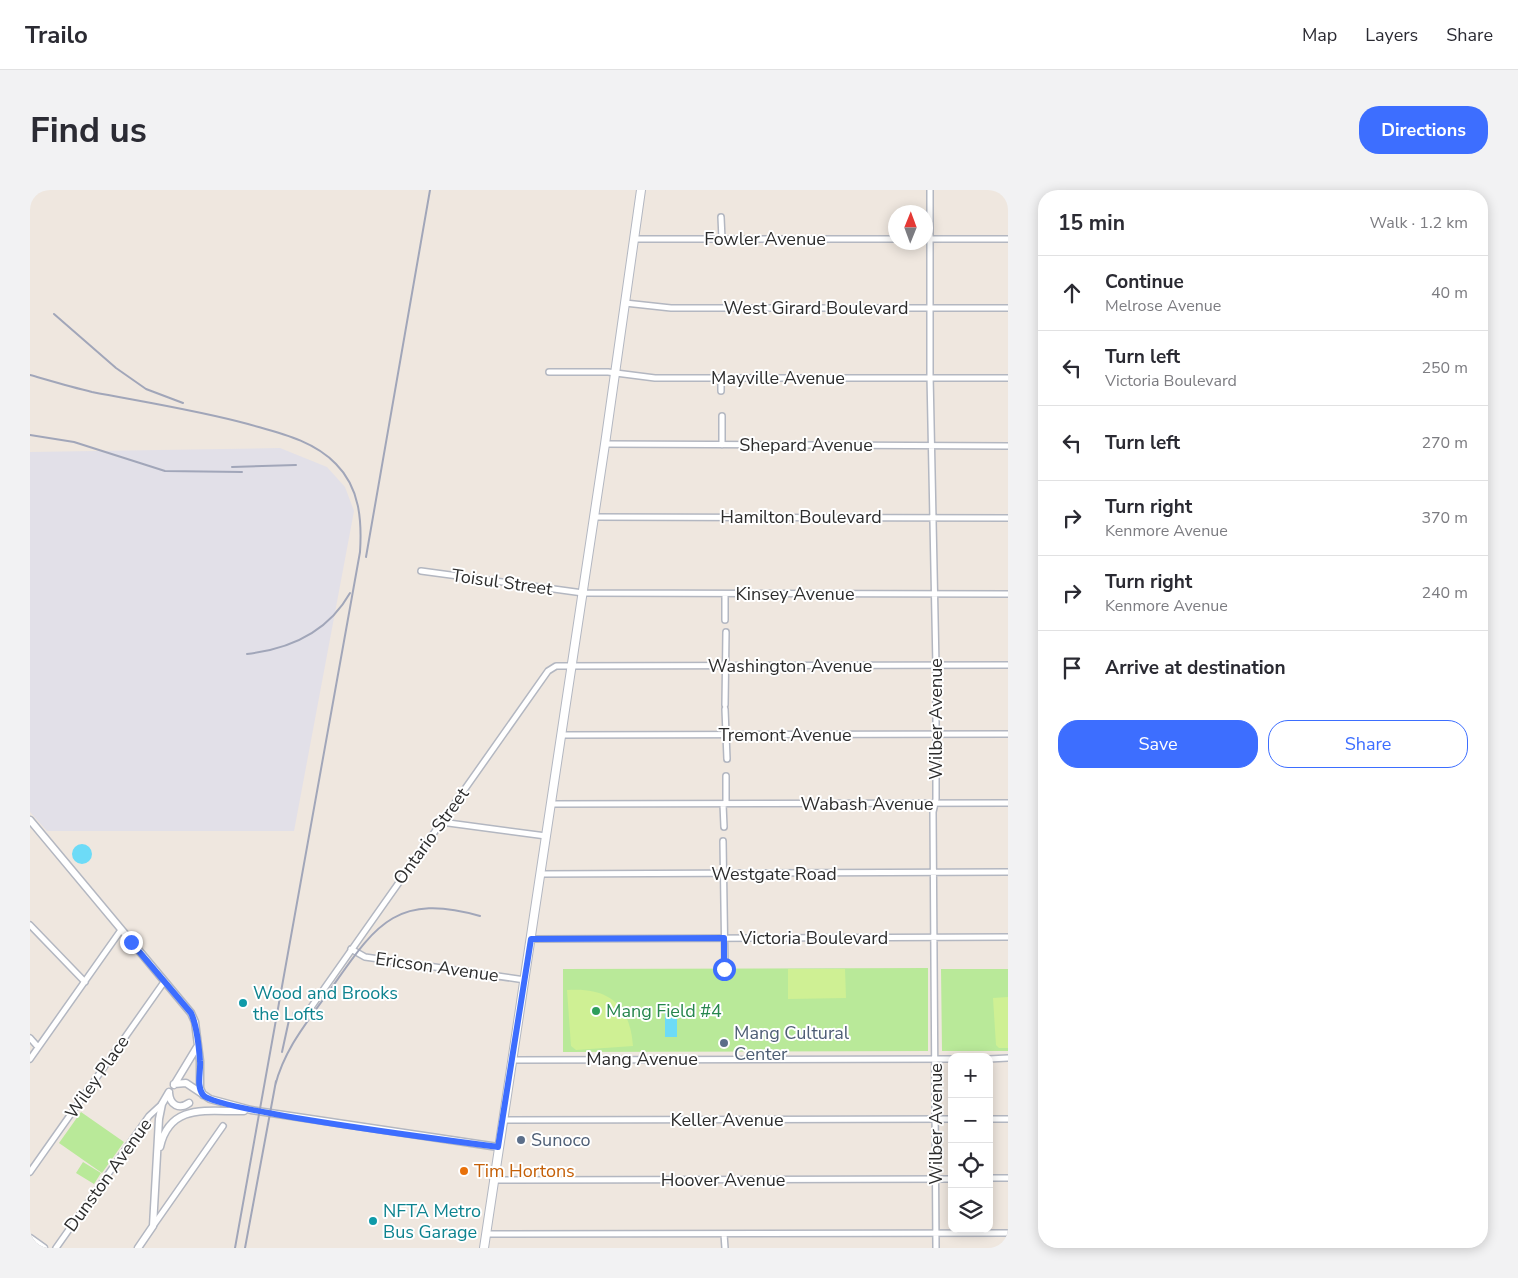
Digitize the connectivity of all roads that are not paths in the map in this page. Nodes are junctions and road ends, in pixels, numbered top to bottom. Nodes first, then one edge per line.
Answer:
1 (641, 190) edge
2 (930, 190) edge
3 (929, 205) edge
4 (721, 217) dead end
5 (722, 238) junction
6 (634, 239) junction
7 (888, 239) edge
8 (933, 239) edge
9 (1008, 239) edge
10 (928, 250) edge
11 (625, 302) junction
12 (930, 308) junction
13 (1008, 308) edge
14 (549, 372) dead end
15 (615, 373) junction
16 (721, 378) junction
17 (930, 378) junction
18 (1008, 378) edge
19 (721, 391) dead end
20 (722, 416) dead end
21 (605, 444) junction
22 (722, 445) junction
23 (933, 446) junction
24 (1008, 446) edge
25 (594, 517) junction
26 (934, 518) junction
27 (1008, 518) edge
28 (421, 571) dead end
29 (583, 593) junction
30 (725, 594) junction
31 (935, 594) junction
32 (1008, 594) edge
33 (725, 620) dead end
34 (726, 632) dead end
35 (1008, 665) edge
36 (572, 666) junction
37 (726, 666) junction
38 (936, 666) junction
39 (1008, 734) edge
40 (561, 735) junction
41 (726, 735) junction
42 (936, 735) junction
43 (727, 759) dead end
44 (726, 776) dead end
45 (1008, 803) edge
46 (551, 804) junction
47 (725, 804) junction
48 (935, 804) junction
49 (30, 820) edge
50 (441, 822) junction
51 (724, 827) dead end
52 (546, 836) junction
53 (724, 841) dead end
54 (1008, 872) edge
55 (934, 873) junction
56 (540, 874) junction
57 (724, 874) junction
58 (30, 925) edge
59 (121, 930) junction
60 (1008, 937) edge
61 (724, 938) junction
62 (935, 938) junction
63 (531, 939) junction
64 (351, 949) junction
65 (724, 969) dead end
66 (525, 980) junction
67 (85, 982) junction
68 (164, 982) junction
69 (296, 1014) dead end
70 (30, 1038) edge
71 (38, 1047) junction
72 (197, 1047) junction
73 (993, 1058) edge
74 (1008, 1058) edge
75 (30, 1059) edge
76 (936, 1059) junction
77 (948, 1059) edge
78 (512, 1060) junction
79 (174, 1084) junction
80 (196, 1089) junction
81 (169, 1092) junction
82 (162, 1104) junction
83 (186, 1109) junction
84 (251, 1110) junction
85 (936, 1119) junction
86 (948, 1119) edge
87 (993, 1119) edge
88 (1008, 1119) edge
89 (502, 1120) junction
90 (224, 1126) dead end
91 (498, 1147) junction
92 (156, 1165) junction
93 (30, 1172) edge
94 (993, 1178) edge
95 (1008, 1178) edge
96 (936, 1179) junction
97 (948, 1179) edge
98 (493, 1180) junction
99 (153, 1226) junction
100 (1008, 1232) edge
101 (936, 1233) junction
102 (486, 1234) junction
103 (724, 1234) junction
104 (30, 1238) edge
105 (44, 1248) edge
106 (56, 1248) edge
107 (138, 1248) edge
108 (484, 1248) edge
109 (725, 1248) edge
110 (936, 1248) edge

1 - 6 main road
2 - 3 street, Wilber Avenue
4 - 5 street
5 - 6 street, Fowler Avenue
5 - 7 street, Fowler Avenue
6 - 11 main road
8 - 9 street
10 - 12 street, Wilber Avenue
11 - 12 street, West Girard Boulevard
11 - 15 main road
12 - 13 street, West Girard Boulevard
12 - 17 street, Wilber Avenue
14 - 15 street, Mayville Avenue
15 - 16 street, Mayville Avenue
15 - 21 main road
16 - 17 street, Mayville Avenue
16 - 19 street
17 - 18 street, Mayville Avenue
17 - 23 street, Wilber Avenue
20 - 22 street
21 - 22 street, Shepard Avenue
21 - 25 main road
22 - 23 street, Shepard Avenue
23 - 24 street, Shepard Avenue
23 - 26 street, Wilber Avenue
25 - 26 street, Hamilton Boulevard
25 - 29 main road
26 - 27 street, Hamilton Boulevard
26 - 31 street, Wilber Avenue
28 - 29 street, Toisul Street
29 - 30 street, Kinsey Avenue
29 - 36 main road
30 - 31 street, Kinsey Avenue
30 - 33 street
31 - 32 street, Kinsey Avenue
31 - 38 street, Wilber Avenue
34 - 37 street
35 - 38 street, Washington Avenue
36 - 37 street, Washington Avenue
36 - 40 main road
36 - 50 street, Ontario Street
37 - 38 street, Washington Avenue
37 - 41 street
38 - 42 street, Wilber Avenue
39 - 42 street, Tremont Avenue
40 - 41 street, Tremont Avenue
40 - 46 main road
41 - 42 street, Tremont Avenue
41 - 43 street
42 - 48 street, Wilber Avenue
44 - 47 street
45 - 48 street, Wabash Avenue
46 - 47 street, Wabash Avenue
46 - 52 main road
47 - 48 street, Wabash Avenue
47 - 51 street
48 - 55 street, Wilber Avenue
49 - 59 street
50 - 52 street
50 - 64 street, Ontario Street
52 - 56 main road
53 - 57 street
54 - 55 street, Westgate Road
55 - 57 street, Westgate Road
55 - 62 street, Wilber Avenue
56 - 57 street, Westgate Road
56 - 63 main road
57 - 61 street
58 - 67 street
59 - 67 street
59 - 68 street
60 - 62 street, Victoria Boulevard
61 - 62 street, Victoria Boulevard
61 - 63 street, Victoria Boulevard
61 - 65 street
62 - 76 street, Wilber Avenue
63 - 66 main road
64 - 66 street, Ericson Avenue
64 - 69 street, Ontario Street
66 - 78 main road
67 - 71 street
68 - 72 street
68 - 93 street, Wiley Place
70 - 71 street
71 - 75 street
72 - 79 street
72 - 80 street
73 - 74 street
76 - 77 street, Mang Avenue
76 - 78 street, Mang Avenue
76 - 85 street, Wilber Avenue
78 - 89 main road
79 - 80 street
79 - 81 street
80 - 83 street
80 - 84 street
81 - 82 street
81 - 83 street
82 - 92 street
82 - 106 street, Dunston Avenue
83 - 84 street
83 - 92 street
84 - 91 street
85 - 86 street, Keller Avenue
85 - 89 street, Keller Avenue
85 - 96 street, Wilber Avenue
87 - 88 street
89 - 91 main road
90 - 99 street
91 - 98 main road
92 - 99 street
94 - 95 street
96 - 97 street, Hoover Avenue
96 - 98 street, Hoover Avenue
96 - 101 street, Wilber Avenue
98 - 102 main road
99 - 107 street
100 - 101 street
101 - 103 street
101 - 110 street, Wilber Avenue
102 - 103 street
102 - 108 main road
103 - 109 street
104 - 105 street

